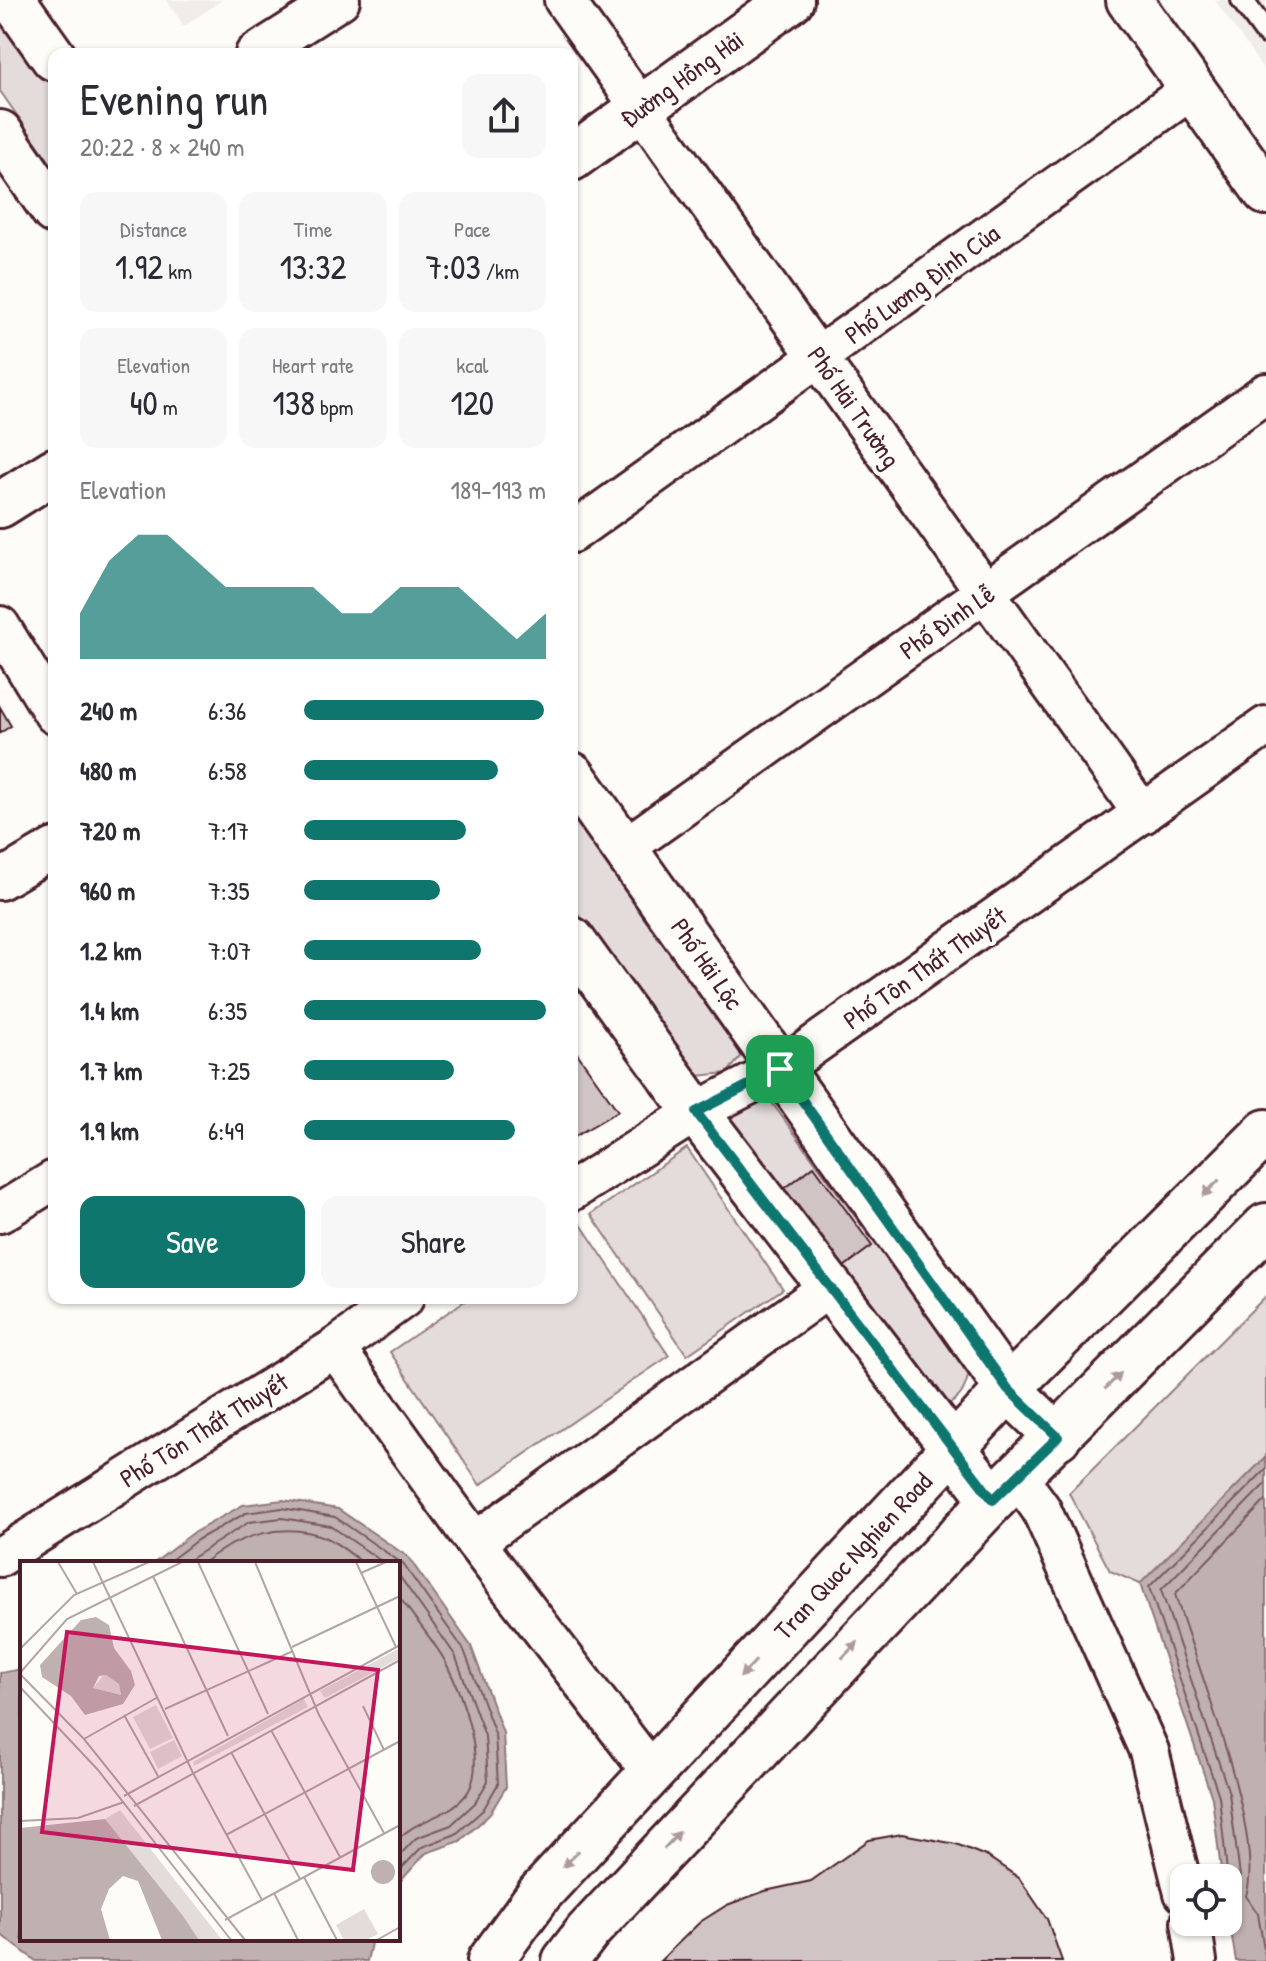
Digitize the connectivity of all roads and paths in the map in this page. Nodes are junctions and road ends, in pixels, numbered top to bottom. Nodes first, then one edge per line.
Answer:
1 (13, 0) edge
2 (340, 0) edge
3 (564, 0) edge
4 (791, 0) edge
5 (1129, 0) edge
6 (1242, 0) edge
7 (1266, 33) edge
8 (264, 48) edge
9 (48, 50) edge
10 (1192, 89) junction
11 (641, 109) junction
12 (0, 133) edge
13 (578, 154) edge
14 (1266, 192) edge
15 (48, 202) edge
16 (819, 358) junction
17 (1266, 393) edge
18 (48, 475) edge
19 (0, 505) edge
20 (578, 529) edge
21 (987, 594) junction
22 (0, 626) edge
23 (48, 704) edge
24 (1266, 726) edge
25 (578, 783) edge
26 (1143, 814) junction
27 (626, 847) junction
28 (48, 852) edge
29 (0, 880) edge
30 (578, 948) edge
31 (780, 1069) junction
32 (696, 1112) junction
33 (1266, 1132) edge
34 (48, 1184) edge
35 (578, 1187) edge
36 (0, 1213) edge
37 (1266, 1226) edge
38 (831, 1286) junction
39 (396, 1304) edge
40 (335, 1348) junction
41 (1008, 1389) junction
42 (1058, 1437) junction
43 (954, 1448) junction
44 (1005, 1488) junction
45 (475, 1542) junction
46 (0, 1557) edge
47 (652, 1773) junction
48 (1177, 1864) edge
49 (1193, 1936) edge
50 (490, 1961) edge
51 (565, 1961) edge
52 (1197, 1961) edge

1 - 9 street
2 - 8 street
3 - 11 street, Phố Hải Trường
4 - 11 street, Đường Hồng Hải
5 - 10 street
6 - 7 lane
10 - 14 street
10 - 16 street, Phố Lương Định Của
11 - 13 street, Đường Hồng Hải
11 - 16 street, Phố Hải Trường
12 - 15 street
16 - 20 street, Phố Lương Định Của
16 - 21 street, Phố Hải Trường
17 - 21 street, Phố Đinh Lễ
18 - 19 street
21 - 26 street, Phố Hải Trường
21 - 27 street, Phố Đinh Lễ
22 - 23 street
24 - 26 street, Phố Tôn Thất Thuyết
25 - 27 street, Phố Hải Lộc
26 - 31 street, Phố Tôn Thất Thuyết
27 - 31 street, Phố Hải Lộc
28 - 29 street
30 - 32 street
31 - 32 street, Phố Tôn Thất Thuyết
31 - 41 street, Phố Hải Lộc
32 - 35 street, Phố Tôn Thất Thuyết
32 - 38 street
33 -> 41 street, Tran Quoc Nghien Road
34 - 36 street
42 -> 37 street
38 - 43 street
38 - 45 street
39 - 40 street, Phố Tôn Thất Thuyết
40 - 45 street
40 - 46 street, Phố Tôn Thất Thuyết
41 - 42 street, Phố Hải Lộc
41 - 43 street, Tran Quoc Nghien Road
42 - 44 street
43 - 44 street
43 -> 47 street, Tran Quoc Nghien Road
44 - 48 street
51 -> 44 street
45 - 47 street
47 -> 50 street, Tran Quoc Nghien Road
49 - 52 street

